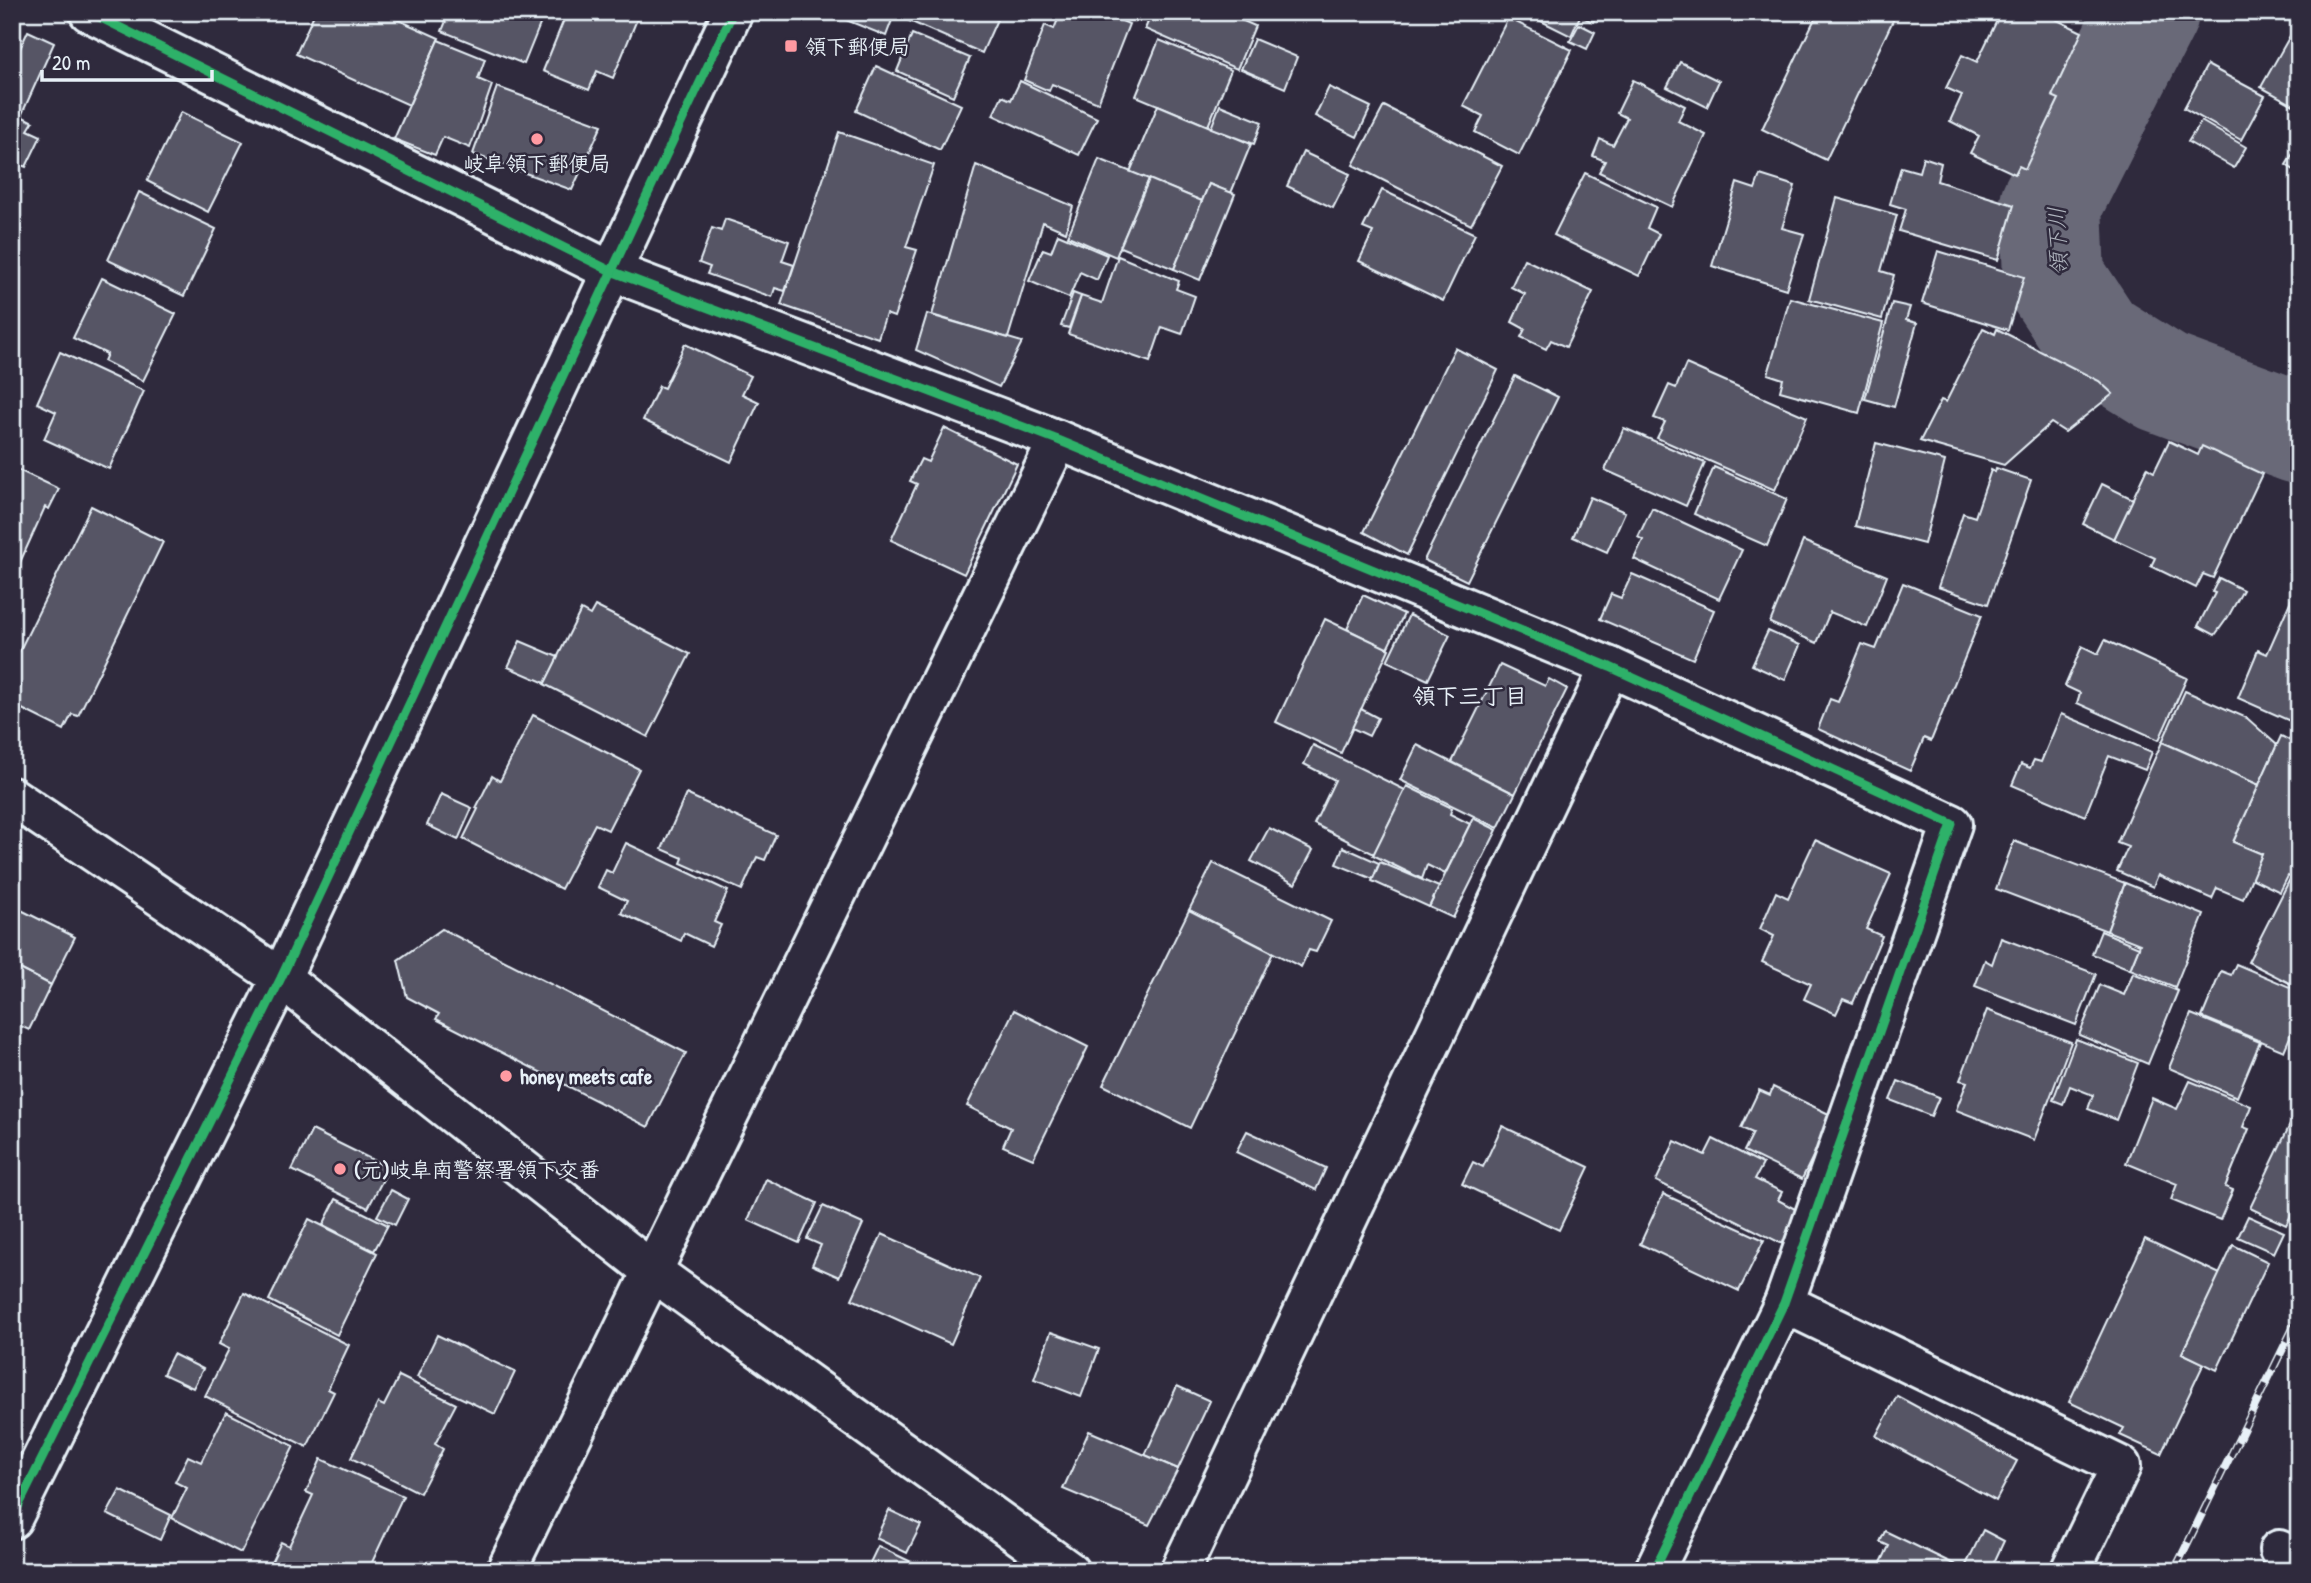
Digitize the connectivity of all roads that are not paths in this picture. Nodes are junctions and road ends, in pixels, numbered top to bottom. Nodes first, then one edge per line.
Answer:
1 (89, 12) edge
2 (733, 12) edge
3 (611, 271) junction
4 (1058, 440) junction
5 (1610, 667) junction
6 (12, 797) edge
7 (281, 978) junction
8 (652, 1271) junction
9 (1784, 1303) junction
10 (12, 1519) edge
11 (506, 1571) edge
12 (1069, 1571) edge
13 (1180, 1571) edge
14 (1654, 1571) edge
15 (2070, 1571) edge

1 - 3 street
2 - 3 street
3 - 4 street
3 - 7 street
4 - 5 street
4 - 8 street
5 - 9 street
5 - 13 street
6 - 7 street
7 - 8 street
7 - 10 street
8 - 11 street
8 - 12 street
9 - 14 street
9 - 15 street

